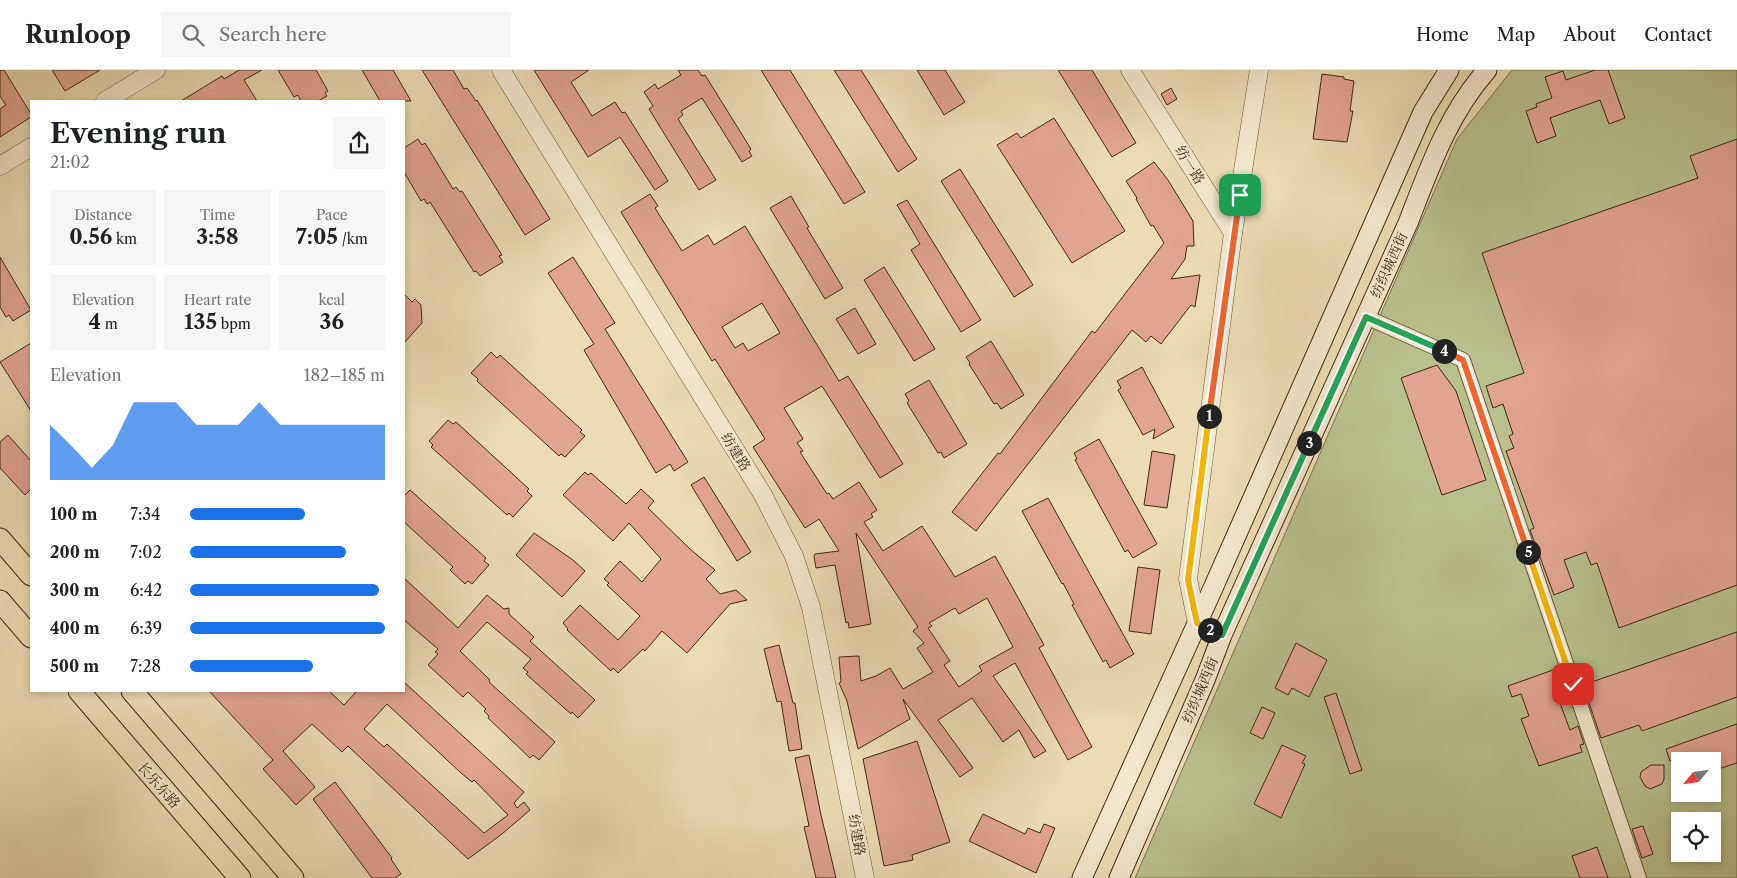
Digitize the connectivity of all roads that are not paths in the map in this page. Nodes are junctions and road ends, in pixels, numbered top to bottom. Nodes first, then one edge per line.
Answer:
1 (156, 70) edge
2 (501, 70) edge
3 (1130, 70) edge
4 (1258, 70) edge
5 (1450, 70) edge
6 (1487, 70) edge
7 (107, 100) edge
8 (30, 148) edge
9 (0, 166) edge
10 (1233, 232) junction
11 (1366, 317) junction
12 (0, 539) edge
13 (30, 574) edge
14 (0, 600) edge
15 (1197, 623) junction
16 (1222, 635) junction
17 (30, 636) edge
18 (79, 692) edge
19 (133, 692) edge
20 (240, 878) edge
21 (293, 878) edge
22 (865, 878) edge
23 (1082, 878) edge
24 (1119, 878) edge
25 (1638, 878) edge

1 - 7 street
2 - 22 street, 纺建路
3 - 10 street, 纺一路
4 - 10 street
5 - 15 main road
6 - 11 main road, 纺织城西街
8 - 9 street
10 - 15 street
11 - 16 main road, 纺织城西街
11 - 25 street
12 - 13 main road
14 - 17 main road
15 - 16 street
15 - 23 main road
16 - 24 main road, 纺织城西街
18 - 20 main road, 长乐东路
19 - 21 main road

